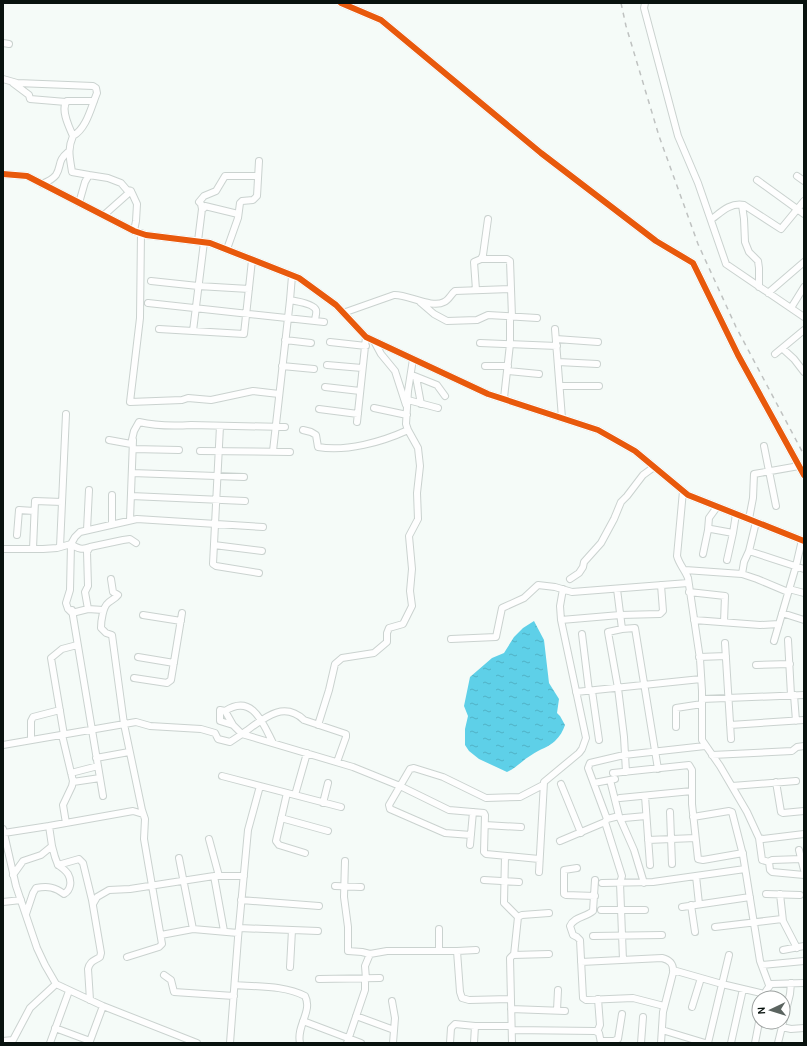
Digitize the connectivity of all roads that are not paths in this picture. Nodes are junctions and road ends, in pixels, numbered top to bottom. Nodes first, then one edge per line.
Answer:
1 (340, 3) edge
2 (644, 3) edge
3 (3, 79) edge
4 (11, 82) junction
5 (94, 101) junction
6 (66, 102) junction
7 (72, 136) junction
8 (68, 152) junction
9 (258, 161) dead end
10 (3, 174) edge
11 (90, 176) junction
12 (258, 176) junction
13 (797, 176) dead end
14 (757, 180) dead end
15 (804, 181) edge
16 (42, 184) junction
17 (131, 191) junction
18 (804, 201) edge
19 (79, 203) junction
20 (201, 204) junction
21 (742, 205) junction
22 (798, 209) junction
23 (238, 214) junction
24 (804, 214) edge
25 (104, 215) junction
26 (488, 219) dead end
27 (712, 219) junction
28 (134, 231) junction
29 (141, 232) junction
30 (201, 241) junction
31 (227, 249) junction
32 (480, 259) junction
33 (252, 260) junction
34 (804, 262) edge
35 (292, 276) junction
36 (151, 281) dead end
37 (198, 286) junction
38 (759, 287) junction
39 (804, 288) edge
40 (250, 289) junction
41 (511, 289) junction
42 (476, 290) junction
43 (768, 293) junction
44 (290, 300) junction
45 (419, 302) junction
46 (148, 303) dead end
47 (196, 308) junction
48 (790, 308) junction
49 (246, 313) junction
50 (343, 313) junction
51 (288, 317) junction
52 (511, 317) junction
53 (804, 317) edge
54 (537, 318) dead end
55 (315, 320) junction
56 (324, 322) dead end
57 (159, 329) dead end
58 (556, 329) dead end
59 (804, 330) edge
60 (193, 331) junction
61 (366, 337) junction
62 (556, 339) junction
63 (285, 340) junction
64 (374, 341) junction
65 (330, 342) dead end
66 (598, 342) dead end
67 (311, 343) dead end
68 (480, 343) dead end
69 (510, 344) junction
70 (366, 346) junction
71 (557, 346) junction
72 (783, 348) junction
73 (775, 354) dead end
74 (413, 359) junction
75 (558, 362) junction
76 (597, 364) dead end
77 (327, 365) dead end
78 (282, 366) junction
79 (485, 366) dead end
80 (362, 368) junction
81 (314, 369) dead end
82 (508, 369) junction
83 (804, 372) edge
84 (539, 374) dead end
85 (414, 376) junction
86 (561, 386) junction
87 (599, 386) dead end
88 (325, 387) dead end
89 (360, 391) junction
90 (279, 394) junction
91 (445, 396) dead end
92 (504, 398) junction
93 (408, 400) junction
94 (421, 404) junction
95 (374, 408) dead end
96 (438, 408) dead end
97 (319, 409) dead end
98 (407, 412) junction
99 (66, 414) dead end
100 (358, 414) junction
101 (562, 418) junction
102 (358, 422) dead end
103 (220, 426) junction
104 (275, 427) junction
105 (286, 427) dead end
106 (304, 430) dead end
107 (408, 430) junction
108 (134, 431) junction
109 (108, 440) dead end
110 (764, 446) dead end
111 (132, 449) junction
112 (179, 450) dead end
113 (200, 450) dead end
114 (219, 451) junction
115 (273, 452) junction
116 (290, 452) dead end
117 (799, 466) junction
118 (654, 467) junction
119 (770, 472) junction
120 (132, 473) junction
121 (804, 475) edge
122 (218, 476) junction
123 (244, 478) dead end
124 (89, 490) dead end
125 (683, 491) junction
126 (112, 494) dead end
127 (131, 496) junction
128 (217, 500) junction
129 (245, 501) dead end
130 (62, 502) junction
131 (776, 506) dead end
132 (717, 507) junction
133 (34, 511) junction
134 (736, 514) junction
135 (749, 519) junction
136 (130, 520) junction
137 (756, 522) junction
138 (112, 524) junction
139 (215, 524) junction
140 (263, 527) dead end
141 (87, 530) junction
142 (708, 530) junction
143 (733, 533) junction
144 (18, 535) dead end
145 (803, 540) edge
146 (136, 543) dead end
147 (71, 544) junction
148 (214, 545) junction
149 (60, 547) junction
150 (90, 548) junction
151 (3, 549) edge
152 (33, 549) junction
153 (262, 551) dead end
154 (749, 551) junction
155 (703, 554) dead end
156 (727, 560) dead end
157 (796, 566) junction
158 (804, 569) edge
159 (685, 570) junction
160 (259, 573) dead end
161 (742, 574) junction
162 (111, 579) dead end
163 (570, 579) dead end
164 (688, 583) junction
165 (661, 585) junction
166 (563, 589) junction
167 (617, 589) junction
168 (788, 591) junction
169 (689, 592) junction
170 (804, 594) edge
171 (88, 609) junction
172 (103, 610) junction
173 (72, 611) junction
174 (182, 613) dead end
175 (782, 614) junction
176 (143, 615) dead end
177 (620, 616) junction
178 (561, 620) junction
179 (694, 620) junction
180 (804, 620) edge
181 (181, 621) junction
182 (724, 622) junction
183 (779, 624) junction
184 (622, 629) junction
185 (582, 634) dead end
186 (451, 639) dead end
187 (788, 640) dead end
188 (774, 641) dead end
189 (725, 643) dead end
190 (77, 645) junction
191 (726, 656) junction
192 (138, 657) dead end
193 (699, 657) junction
194 (174, 663) junction
195 (790, 664) junction
196 (756, 665) dead end
197 (134, 678) dead end
198 (701, 679) junction
199 (644, 685) junction
200 (618, 688) junction
201 (590, 691) junction
202 (576, 692) junction
203 (793, 695) junction
204 (804, 695) edge
205 (728, 698) junction
206 (702, 702) junction
207 (60, 710) junction
208 (225, 711) junction
209 (804, 720) edge
210 (261, 721) junction
211 (796, 721) junction
212 (124, 724) junction
213 (233, 725) junction
214 (318, 725) junction
215 (730, 725) junction
216 (676, 727) dead end
217 (91, 730) junction
218 (242, 734) junction
219 (63, 735) junction
220 (731, 739) dead end
221 (31, 740) junction
222 (599, 740) dead end
223 (273, 743) junction
224 (3, 745) edge
225 (705, 746) junction
226 (804, 746) edge
227 (129, 752) junction
228 (307, 753) junction
229 (655, 753) junction
230 (712, 754) junction
231 (624, 755) junction
232 (96, 758) junction
233 (337, 762) junction
234 (98, 766) junction
235 (658, 769) junction
236 (626, 772) junction
237 (71, 773) junction
238 (222, 776) dead end
239 (100, 778) junction
240 (613, 778) junction
241 (796, 781) dead end
242 (73, 782) junction
243 (776, 782) junction
244 (328, 783) dead end
245 (594, 783) junction
246 (561, 784) dead end
247 (543, 785) junction
248 (260, 786) junction
249 (400, 786) junction
250 (732, 786) junction
251 (692, 791) junction
252 (287, 793) junction
253 (295, 795) junction
254 (103, 796) dead end
255 (645, 796) junction
256 (620, 798) dead end
257 (323, 803) junction
258 (340, 807) dead end
259 (804, 811) edge
260 (473, 812) junction
261 (670, 812) dead end
262 (143, 814) junction
263 (646, 816) junction
264 (622, 817) junction
265 (693, 817) junction
266 (281, 818) junction
267 (606, 821) junction
268 (66, 823) junction
269 (485, 825) junction
270 (49, 826) junction
271 (521, 827) dead end
272 (3, 831) edge
273 (328, 831) dead end
274 (581, 833) junction
275 (804, 834) edge
276 (471, 835) junction
277 (695, 838) junction
278 (759, 838) junction
279 (209, 839) dead end
280 (672, 839) junction
281 (648, 840) junction
282 (560, 841) dead end
283 (52, 846) junction
284 (470, 846) dead end
285 (799, 850) dead end
286 (305, 852) dead end
287 (743, 853) junction
288 (505, 856) junction
289 (179, 858) dead end
290 (539, 859) junction
291 (801, 859) junction
292 (6, 861) edge
293 (345, 861) dead end
294 (769, 862) junction
295 (672, 864) dead end
296 (58, 865) junction
297 (650, 865) dead end
298 (577, 868) dead end
299 (745, 869) junction
300 (804, 870) edge
301 (539, 872) dead end
302 (13, 875) junction
303 (804, 875) edge
304 (216, 876) junction
305 (244, 876) junction
306 (696, 876) junction
307 (484, 880) dead end
308 (595, 880) dead end
309 (184, 881) junction
310 (504, 881) junction
311 (520, 882) dead end
312 (620, 883) junction
313 (644, 883) junction
314 (602, 884) dead end
315 (152, 886) junction
316 (335, 886) dead end
317 (344, 886) junction
318 (361, 887) dead end
319 (766, 894) dead end
320 (780, 894) junction
321 (800, 895) dead end
322 (595, 896) junction
323 (750, 897) junction
324 (21, 900) junction
325 (241, 900) junction
326 (3, 902) edge
327 (93, 904) junction
328 (699, 904) junction
329 (692, 905) junction
330 (319, 906) dead end
331 (682, 907) dead end
332 (601, 910) dead end
333 (621, 910) junction
334 (645, 910) dead end
335 (548, 913) dead end
336 (26, 914) junction
337 (518, 917) junction
338 (782, 919) junction
339 (754, 923) junction
340 (715, 928) dead end
341 (440, 929) dead end
342 (193, 930) junction
343 (238, 930) junction
344 (292, 930) junction
345 (318, 931) dead end
346 (224, 932) junction
347 (695, 932) dead end
348 (161, 935) junction
349 (662, 935) dead end
350 (593, 936) dead end
351 (622, 937) junction
352 (804, 946) edge
353 (797, 948) junction
354 (476, 950) dead end
355 (783, 950) dead end
356 (439, 951) junction
357 (457, 951) junction
358 (370, 954) junction
359 (549, 954) dead end
360 (514, 955) junction
361 (729, 955) dead end
362 (127, 957) dead end
363 (623, 960) junction
364 (804, 961) edge
365 (581, 962) junction
366 (762, 965) junction
367 (290, 967) dead end
368 (674, 970) junction
369 (164, 975) dead end
370 (366, 978) junction
371 (380, 978) dead end
372 (701, 978) junction
373 (319, 979) dead end
374 (791, 983) junction
375 (804, 983) edge
376 (56, 984) junction
377 (722, 984) junction
378 (235, 985) junction
379 (769, 985) junction
380 (743, 988) junction
381 (558, 990) dead end
382 (767, 990) edge
383 (790, 990) edge
384 (69, 991) junction
385 (751, 991) edge
386 (234, 996) junction
387 (511, 999) junction
388 (598, 999) junction
389 (90, 1000) junction
390 (392, 1001) dead end
391 (103, 1006) junction
392 (664, 1006) junction
393 (692, 1007) dead end
394 (511, 1009) junction
395 (557, 1010) junction
396 (565, 1011) dead end
397 (622, 1014) dead end
398 (356, 1016) junction
399 (643, 1017) dead end
400 (303, 1021) junction
401 (475, 1026) junction
402 (55, 1028) junction
403 (511, 1028) junction
404 (804, 1028) edge
405 (791, 1029) edge
406 (394, 1030) junction
407 (662, 1030) junction
408 (758, 1030) edge
409 (781, 1030) edge
410 (597, 1032) junction
411 (3, 1041) edge
412 (348, 1041) edge
413 (89, 1042) edge
414 (601, 1042) edge
415 (50, 1043) edge
416 (197, 1043) edge
417 (230, 1043) edge
418 (300, 1043) edge
419 (361, 1043) edge
420 (393, 1043) edge
421 (450, 1043) edge
422 (474, 1043) edge
423 (512, 1043) edge
424 (640, 1043) edge
425 (661, 1043) edge
426 (705, 1043) edge
427 (708, 1043) edge
428 (731, 1043) edge
429 (755, 1043) edge
430 (778, 1043) edge

1 - 117 street
2 - 27 street
3 - 4 street
4 - 5 street
4 - 6 street
5 - 6 street
5 - 7 street
6 - 7 street
7 - 8 street
8 - 11 street
8 - 16 street
9 - 12 street
10 - 16 street
11 - 17 street
11 - 19 street
12 - 20 street
12 - 23 street
13 - 15 street
14 - 22 street
16 - 19 street
17 - 25 street
17 - 28 street
18 - 22 street
19 - 25 street
20 - 23 street
20 - 30 street
21 - 22 street
21 - 27 street
21 - 38 street
22 - 24 street
23 - 31 street
25 - 28 street
26 - 32 street
27 - 38 street
28 - 29 street
29 - 30 street
29 - 90 street
30 - 31 street
30 - 37 street
31 - 33 street
32 - 41 street
32 - 42 street
33 - 35 street
33 - 40 street
34 - 43 street
35 - 44 street
35 - 50 street
36 - 37 street
37 - 40 street
37 - 47 street
38 - 43 street
39 - 48 street
40 - 49 street
41 - 42 street
41 - 52 street
42 - 45 street
43 - 48 street
44 - 51 street
44 - 55 street
45 - 50 street
45 - 52 street
46 - 47 street
47 - 49 street
47 - 60 street
48 - 53 street
49 - 51 street
49 - 60 street
50 - 61 street
51 - 55 street
51 - 63 street
52 - 54 street
52 - 69 street
55 - 56 street
57 - 60 street
58 - 62 street
59 - 72 street
61 - 64 street
61 - 70 street
62 - 66 street
62 - 71 street
63 - 67 street
63 - 78 street
64 - 74 street
64 - 98 street
65 - 70 street
68 - 69 street
69 - 71 street
69 - 82 street
70 - 80 street
71 - 75 street
72 - 73 street
72 - 83 street
74 - 85 street
74 - 92 street
75 - 76 street
75 - 86 street
77 - 80 street
78 - 81 street
78 - 90 street
79 - 82 street
80 - 89 street
82 - 84 street
82 - 92 street
85 - 91 street
85 - 93 street
85 - 94 street
86 - 87 street
86 - 101 street
88 - 89 street
89 - 100 street
90 - 104 street
92 - 101 street
93 - 94 street
93 - 98 street
94 - 96 street
95 - 98 street
97 - 100 street
98 - 107 street
99 - 130 street
100 - 102 street
101 - 118 street
103 - 104 street
103 - 108 street
103 - 114 street
104 - 105 street
104 - 115 street
106 - 107 street
107 - 214 street
108 - 109 street
108 - 111 street
110 - 119 street
111 - 112 street
111 - 120 street
113 - 114 street
114 - 115 street
114 - 122 street
115 - 116 street
117 - 119 street
117 - 121 street
118 - 125 street
118 - 163 street
119 - 131 street
119 - 135 street
120 - 122 street
120 - 127 street
122 - 123 street
122 - 128 street
124 - 141 street
125 - 132 street
125 - 159 street
126 - 138 street
127 - 128 street
127 - 136 street
128 - 129 street
128 - 139 street
130 - 133 street
130 - 149 street
132 - 134 street
132 - 142 street
133 - 144 street
133 - 152 street
134 - 135 street
134 - 143 street
135 - 137 street
136 - 138 street
136 - 139 street
137 - 145 street
137 - 154 street
138 - 141 street
139 - 140 street
139 - 148 street
141 - 147 street
142 - 143 street
142 - 155 street
143 - 156 street
145 - 157 street
146 - 150 street
147 - 149 street
147 - 150 street
147 - 173 street
148 - 153 street
148 - 160 street
149 - 152 street
150 - 171 street
151 - 152 street
154 - 157 street
154 - 161 street
157 - 158 street
157 - 168 street
159 - 161 street
159 - 164 street
161 - 168 street
162 - 172 street
164 - 165 street
164 - 169 street
165 - 167 street
165 - 177 street
166 - 167 street
166 - 178 street
166 - 186 street
167 - 177 street
168 - 170 street
168 - 175 street
169 - 179 street
169 - 182 street
171 - 172 street
171 - 173 street
172 - 212 street
173 - 190 street
174 - 181 street
175 - 180 street
175 - 183 street
176 - 181 street
177 - 178 street
177 - 184 street
178 - 202 street
179 - 182 street
179 - 193 street
181 - 194 street
182 - 183 street
183 - 188 street
184 - 199 street
184 - 200 street
185 - 201 street
187 - 195 street
189 - 191 street
190 - 207 street
190 - 217 street
191 - 193 street
191 - 205 street
192 - 194 street
193 - 198 street
194 - 197 street
195 - 196 street
195 - 203 street
198 - 199 street
198 - 206 street
199 - 200 street
199 - 229 street
200 - 201 street
200 - 231 street
201 - 202 street
201 - 222 street
202 - 247 street
203 - 204 street
203 - 205 street
203 - 211 street
205 - 206 street
205 - 215 street
206 - 216 street
206 - 225 street
207 - 219 street
207 - 221 street
208 - 210 street
208 - 213 street
208 - 213 street
209 - 211 street
210 - 214 street
210 - 218 street
210 - 223 street
211 - 215 street
212 - 217 street
212 - 218 street
212 - 227 street
213 - 218 street
214 - 233 street
215 - 220 street
217 - 219 street
217 - 232 street
218 - 223 street
219 - 221 street
219 - 237 street
221 - 224 street
223 - 228 street
225 - 229 street
225 - 230 street
226 - 230 street
227 - 232 street
227 - 262 street
228 - 233 street
228 - 253 street
229 - 231 street
229 - 235 street
230 - 250 street
231 - 236 street
231 - 245 street
232 - 234 street
233 - 249 street
234 - 237 street
234 - 239 street
235 - 236 street
235 - 251 street
236 - 240 street
237 - 242 street
238 - 248 street
239 - 242 street
239 - 254 street
240 - 245 street
240 - 264 street
241 - 243 street
242 - 268 street
243 - 250 street
243 - 259 street
244 - 257 street
245 - 267 street
246 - 274 street
247 - 249 street
247 - 290 street
248 - 252 street
248 - 305 street
249 - 260 street
249 - 276 street
250 - 278 street
251 - 255 street
251 - 265 street
252 - 253 street
252 - 266 street
253 - 257 street
255 - 256 street
255 - 263 street
257 - 258 street
260 - 269 street
260 - 276 street
261 - 280 street
262 - 268 street
262 - 315 street
263 - 264 street
263 - 281 street
264 - 267 street
264 - 313 street
265 - 277 street
265 - 287 street
266 - 273 street
266 - 286 street
267 - 274 street
267 - 312 street
268 - 270 street
269 - 271 street
269 - 288 street
270 - 272 street
270 - 283 street
272 - 292 street
274 - 282 street
275 - 278 street
276 - 284 street
277 - 280 street
277 - 287 street
278 - 294 street
279 - 304 street
280 - 281 street
280 - 295 street
281 - 297 street
283 - 296 street
283 - 302 street
285 - 291 street
287 - 299 street
288 - 290 street
288 - 310 street
289 - 309 street
290 - 301 street
291 - 294 street
291 - 300 street
292 - 302 street
293 - 317 street
294 - 303 street
296 - 327 street
296 - 336 street
298 - 322 street
299 - 306 street
299 - 323 street
302 - 324 street
304 - 305 street
304 - 309 street
304 - 346 street
305 - 325 street
306 - 313 street
306 - 328 street
307 - 310 street
308 - 322 street
309 - 315 street
309 - 342 street
310 - 311 street
310 - 337 street
312 - 313 street
312 - 314 street
312 - 333 street
315 - 327 street
315 - 348 street
316 - 317 street
317 - 318 street
317 - 358 street
319 - 320 street
320 - 321 street
320 - 338 street
322 - 365 street
323 - 328 street
323 - 339 street
324 - 326 street
324 - 336 street
325 - 330 street
325 - 343 street
327 - 389 street
328 - 329 street
329 - 331 street
329 - 347 street
332 - 333 street
333 - 334 street
333 - 351 street
335 - 337 street
336 - 376 street
337 - 360 street
338 - 339 street
338 - 353 street
339 - 340 street
339 - 366 street
341 - 356 street
342 - 346 street
342 - 348 street
343 - 344 street
343 - 346 street
343 - 378 street
344 - 345 street
344 - 367 street
348 - 362 street
349 - 351 street
350 - 351 street
351 - 363 street
352 - 353 street
353 - 355 street
354 - 357 street
356 - 357 street
356 - 358 street
357 - 387 street
358 - 370 street
359 - 360 street
360 - 387 street
361 - 377 street
363 - 365 street
363 - 368 street
364 - 366 street
365 - 388 street
366 - 379 street
368 - 372 street
368 - 392 street
369 - 386 street
370 - 371 street
370 - 373 street
370 - 398 street
372 - 377 street
372 - 393 street
374 - 375 street
374 - 379 street
374 - 383 street
376 - 384 street
376 - 411 street
377 - 380 street
377 - 427 street
378 - 386 street
378 - 400 street
379 - 382 street
380 - 385 street
380 - 428 street
381 - 395 street
384 - 389 street
384 - 402 street
386 - 417 street
387 - 394 street
388 - 392 street
388 - 410 street
389 - 391 street
390 - 406 street
391 - 413 street
391 - 416 street
392 - 407 street
394 - 395 street
394 - 403 street
395 - 396 street
397 - 414 street
398 - 406 street
398 - 412 street
399 - 424 street
400 - 412 street
400 - 418 street
401 - 403 street
401 - 421 street
401 - 422 street
402 - 413 street
402 - 415 street
403 - 410 street
403 - 423 street
404 - 405 street
406 - 420 street
407 - 425 street
407 - 426 street
408 - 429 street
409 - 430 street
410 - 414 street
412 - 419 street

